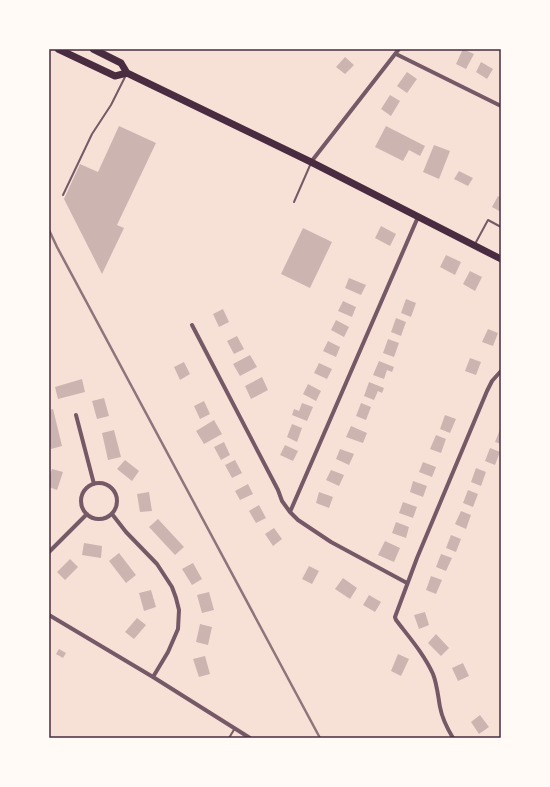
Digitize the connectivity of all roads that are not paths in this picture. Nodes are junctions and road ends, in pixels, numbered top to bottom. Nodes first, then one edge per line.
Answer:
1 (58, 49) edge
2 (93, 49) edge
3 (399, 49) edge
4 (396, 54) junction
5 (127, 72) junction
6 (501, 106) edge
7 (311, 162) junction
8 (63, 195) dead end
9 (294, 202) dead end
10 (418, 217) junction
11 (501, 227) edge
12 (475, 246) junction
13 (501, 258) edge
14 (192, 326) dead end
15 (501, 370) edge
16 (76, 415) dead end
17 (94, 484) junction
18 (290, 512) junction
19 (87, 514) junction
20 (112, 514) junction
21 (49, 552) edge
22 (407, 584) junction
23 (49, 615) edge
24 (153, 677) junction
25 (234, 728) junction
26 (230, 738) edge
27 (250, 738) edge
28 (454, 738) edge

1 - 5 main road
2 - 5 main road
3 - 4 street
4 - 6 street
4 - 7 street
5 - 7 main road
5 - 8 lane
7 - 9 lane
7 - 10 main road
10 - 12 main road
10 - 18 street
11 - 12 lane
12 - 13 main road
14 - 18 street
15 - 22 street
16 - 17 street
17 - 19 street
17 - 20 street
18 - 22 street
19 - 20 street
19 - 21 street
20 - 24 street
22 - 28 street
23 - 24 street
24 - 25 street
25 - 26 lane
25 - 27 street

